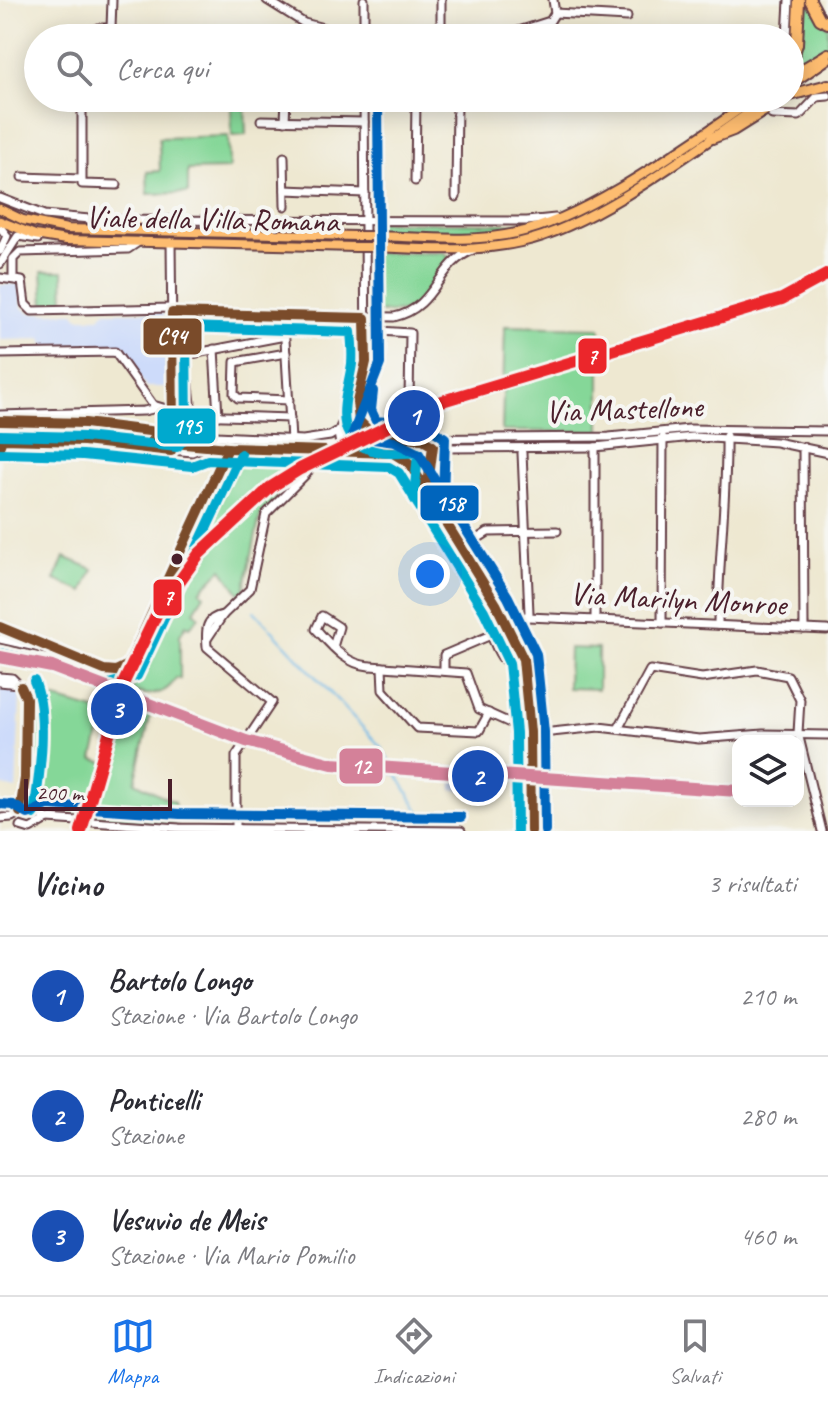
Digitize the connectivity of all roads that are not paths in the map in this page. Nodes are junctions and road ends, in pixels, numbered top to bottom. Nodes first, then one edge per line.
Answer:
1 (112, 0) edge
2 (267, 0) edge
3 (364, 0) edge
4 (441, 0) edge
5 (553, 0) edge
6 (789, 0) edge
7 (799, 0) edge
8 (810, 0) edge
9 (555, 13) junction
10 (627, 17) dead end
11 (828, 23) edge
12 (111, 24) edge
13 (304, 24) edge
14 (364, 24) edge
15 (441, 24) edge
16 (541, 24) edge
17 (788, 24) edge
18 (798, 24) edge
19 (828, 56) edge
20 (804, 69) edge
21 (804, 74) edge
22 (828, 85) edge
23 (804, 91) edge
24 (828, 96) edge
25 (804, 111) edge
26 (82, 112) edge
27 (285, 112) edge
28 (364, 112) edge
29 (416, 112) edge
30 (458, 112) edge
31 (734, 112) edge
32 (750, 112) edge
33 (762, 112) edge
34 (803, 112) edge
35 (772, 115) dead end
36 (261, 120) dead end
37 (285, 121) junction
38 (364, 122) junction
39 (712, 138) junction
40 (284, 157) dead end
41 (22, 177) dead end
42 (81, 179) junction
43 (415, 181) dead end
44 (117, 185) dead end
45 (285, 190) junction
46 (365, 193) junction
47 (457, 194) dead end
48 (0, 198) edge
49 (285, 206) dead end
50 (0, 209) edge
51 (569, 215) junction
52 (365, 219) junction
53 (0, 221) edge
54 (135, 221) junction
55 (0, 227) edge
56 (98, 230) junction
57 (52, 238) junction
58 (140, 241) junction
59 (171, 242) junction
60 (482, 247) junction
61 (447, 249) junction
62 (1, 257) edge
63 (454, 262) junction
64 (0, 278) edge
65 (13, 278) junction
66 (172, 310) junction
67 (365, 318) junction
68 (284, 323) dead end
69 (365, 330) junction
70 (285, 336) junction
71 (214, 349) junction
72 (286, 353) junction
73 (0, 354) edge
74 (358, 392) junction
75 (289, 400) junction
76 (409, 401) dead end
77 (157, 408) junction
78 (173, 411) junction
79 (218, 416) junction
80 (0, 418) edge
81 (290, 418) junction
82 (364, 427) junction
83 (339, 430) junction
84 (828, 431) edge
85 (173, 434) junction
86 (726, 434) junction
87 (1, 437) edge
88 (230, 438) junction
89 (418, 438) junction
90 (663, 438) junction
91 (291, 440) junction
92 (173, 443) junction
93 (205, 446) junction
94 (595, 447) junction
95 (803, 447) junction
96 (228, 448) junction
97 (359, 450) junction
98 (321, 451) junction
99 (350, 451) junction
100 (522, 453) dead end
101 (828, 453) edge
102 (433, 460) junction
103 (409, 463) junction
104 (427, 492) junction
105 (524, 530) junction
106 (557, 531) dead end
107 (461, 549) junction
108 (503, 619) junction
109 (526, 620) junction
110 (595, 620) junction
111 (662, 623) junction
112 (718, 625) junction
113 (0, 627) edge
114 (804, 629) junction
115 (827, 630) edge
116 (15, 634) junction
117 (491, 635) junction
118 (0, 642) edge
119 (23, 645) junction
120 (333, 647) dead end
121 (63, 654) junction
122 (524, 664) junction
123 (382, 667) junction
124 (444, 671) junction
125 (0, 680) edge
126 (489, 713) junction
127 (618, 729) junction
128 (530, 732) junction
129 (749, 735) edge
130 (775, 735) edge
131 (799, 735) edge
132 (828, 735) edge
133 (732, 736) edge
134 (804, 737) edge
135 (804, 757) edge
136 (25, 778) junction
137 (36, 812) junction
138 (19, 813) junction
139 (4, 818) edge
140 (48, 819) junction
141 (20, 827) edge
142 (34, 828) edge
143 (236, 829) edge
144 (179, 830) edge
145 (449, 831) edge
146 (461, 831) edge
147 (531, 831) edge
148 (822, 831) edge

1 - 12 street
2 - 13 street
3 - 14 street
4 - 15 street
5 - 9 street
6 - 17 street
7 - 18 highway
8 - 11 highway
9 - 10 street
9 - 16 street
19 - 20 main road
19 - 21 main road
22 - 23 highway
24 - 25 street
26 - 42 street
27 - 37 street
28 - 38 street
29 - 43 street
30 - 47 street
31 - 51 main road, Viale della Villa Romana
32 - 39 main road, Viale della Villa Romana
33 - 39 highway
34 - 35 street
36 - 37 street
37 - 38 street
38 - 46 street
39 - 60 main road, Viale della Villa Romana
40 - 45 street
41 - 42 street
42 - 44 street
45 - 46 street
45 - 49 street
46 - 52 street
48 - 54 street, Viale della Villa Romana
50 - 56 main road, Viale della Villa Romana
51 - 52 street, Viale della Villa Romana
51 - 56 main road, Viale della Villa Romana, bridge
52 - 54 street, Viale della Villa Romana
52 - 67 street
53 - 57 main road, Viale della Villa Romana
54 - 56 main road
55 - 62 street
57 - 58 main road, Viale della Villa Romana
57 - 62 street
58 - 59 main road, Viale della Villa Romana
58 - 65 street
59 - 61 main road, Viale della Villa Romana, bridge
59 - 66 street
60 - 61 main road, Viale della Villa Romana
60 - 63 street
61 - 63 street
63 - 67 street
64 - 65 street
65 - 66 street
66 - 67 street
66 - 78 street
67 - 69 street
68 - 70 street
69 - 74 street
69 - 76 street
70 - 71 street
70 - 72 street
71 - 79 street
71 - 79 street
72 - 75 street
72 - 75 street
73 - 77 street
74 - 82 street
74 - 83 street
75 - 81 street
77 - 78 street
77 - 80 street
78 - 85 street
79 - 81 street
80 - 85 street
81 - 91 street
82 - 83 street
82 - 89 street, Via Mastellone
82 - 97 street
83 - 91 street
83 - 99 street
84 - 86 street, Via Mastellone
85 - 88 street
85 - 92 street
86 - 89 street, Via Mastellone
86 - 90 street, Via Mastellone
86 - 95 street, Via Mastellone
86 - 112 street
87 - 92 street
87 - 93 street
88 - 91 street
88 - 96 street
89 - 102 street
89 - 103 street
90 - 94 street, Via Mastellone
90 - 111 street
92 - 93 street
93 - 96 street
94 - 102 street, Via Mastellone
94 - 110 street
95 - 101 street, Via Mastellone
95 - 114 street
96 - 98 street
96 - 121 street
97 - 99 street
97 - 103 street
98 - 99 street
98 - 143 street
100 - 105 street
102 - 103 street
102 - 104 street
103 - 104 street
104 - 107 street
105 - 106 street
105 - 107 street
105 - 109 street
107 - 108 street
108 - 109 street, Via Marilyn Monroe
108 - 117 street
108 - 122 street
109 - 110 street, Via Marilyn Monroe
109 - 122 street
110 - 111 street, Via Marilyn Monroe
111 - 112 street, Via Marilyn Monroe
112 - 114 street, Via Marilyn Monroe
113 - 116 street
114 - 115 street, Via Marilyn Monroe
116 - 119 street
116 - 121 street
117 - 122 street
117 - 124 street
118 - 119 street
119 - 121 street
120 - 123 street
122 - 128 street
123 - 124 street
123 - 126 street
124 - 126 street
125 - 136 street
126 - 128 street
127 - 128 street
127 - 131 street
127 - 133 street
128 - 147 street
129 - 130 street
132 - 134 street
135 - 148 street
136 - 137 street
136 - 138 street
137 - 138 street
137 - 140 street
137 - 142 street
138 - 139 street
138 - 141 street
139 - 141 street
140 - 142 street
140 - 144 street
141 - 142 street
143 - 144 street
143 - 145 street
145 - 146 street

